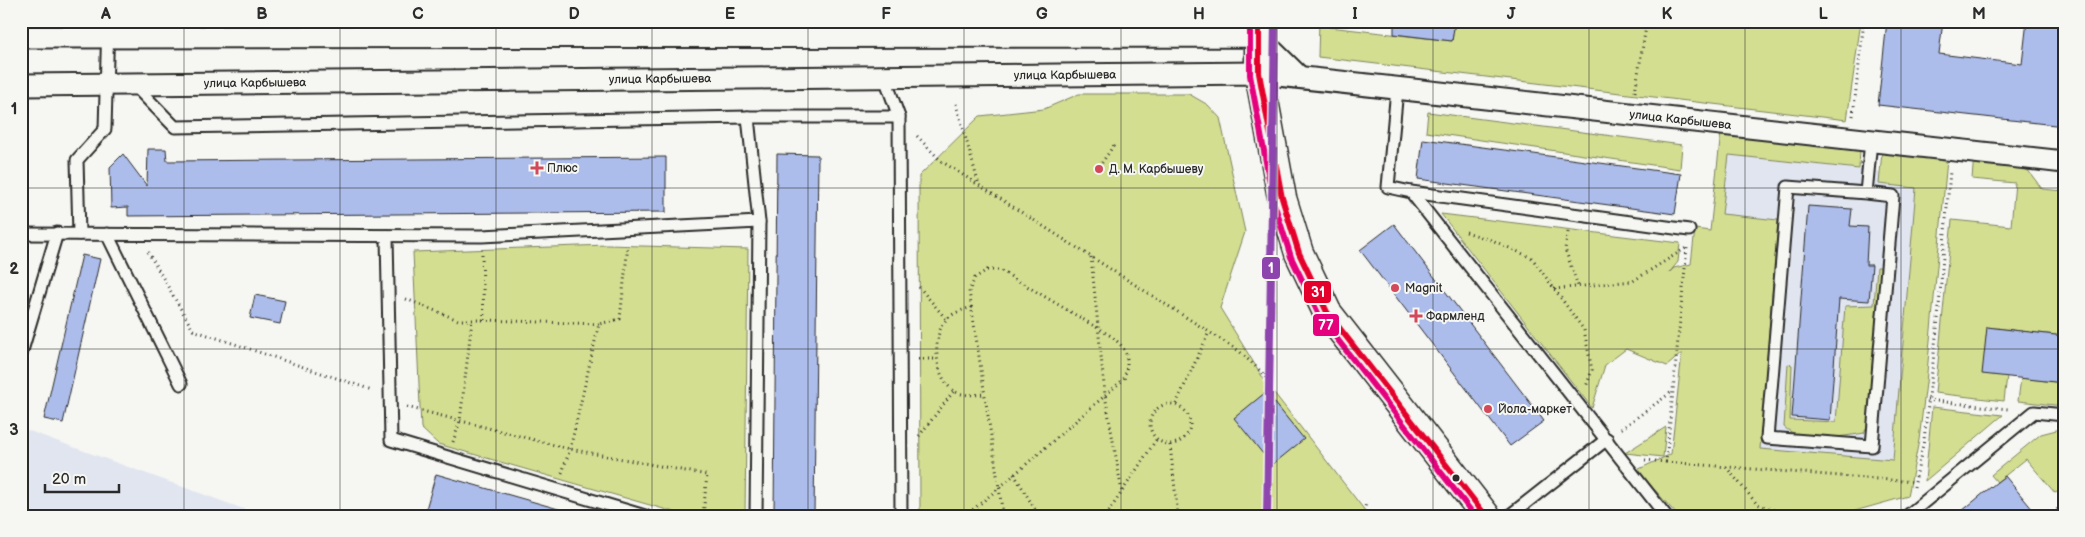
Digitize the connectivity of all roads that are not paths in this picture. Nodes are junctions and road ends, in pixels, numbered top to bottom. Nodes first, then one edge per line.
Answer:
1 (758, 28) edge
2 (1258, 28) edge
3 (108, 29) edge
4 (886, 29) edge
5 (1100, 29) edge
6 (21, 37) edge
7 (1259, 73) junction
8 (1298, 77) junction
9 (885, 78) junction
10 (107, 84) junction
11 (133, 84) junction
12 (21, 85) edge
13 (1397, 90) junction
14 (748, 117) junction
15 (899, 117) junction
16 (1861, 140) junction
17 (2064, 162) edge
18 (1411, 192) junction
19 (1866, 194) junction
20 (759, 222) junction
21 (1688, 230) road end
22 (21, 234) edge
23 (57, 234) junction
24 (79, 234) junction
25 (107, 234) junction
26 (387, 236) junction
27 (21, 354) edge
28 (181, 384) dead end
29 (2064, 415) edge
30 (1607, 439) junction
31 (1909, 514) edge
32 (645, 516) edge
33 (756, 516) edge
34 (900, 516) edge
35 (1486, 516) edge
36 (1510, 516) edge
37 (1666, 516) edge

1 - 3 street
1 - 4 street
2 - 5 street
2 - 7 street
2 - 8 street
3 - 6 street
3 - 10 lane
4 - 5 street
7 - 8 street, улица Карбышева
7 - 9 street, улица Карбышева
7 - 35 street
8 - 13 street, улица Карбышева
9 - 11 street, улица Карбышева
9 - 15 lane
10 - 11 street, улица Карбышева
10 - 12 street, улица Карбышева
10 - 24 lane
11 - 14 lane
13 - 16 street, улица Карбышева
13 - 18 lane
14 - 15 lane
14 - 20 lane
15 - 34 lane
16 - 17 street, улица Карбышева
16 - 19 lane
18 - 21 lane
18 - 30 lane
19 - 19 lane
20 - 26 lane
20 - 33 lane
22 - 23 lane
23 - 24 lane
23 - 27 lane
24 - 25 lane
25 - 26 lane
25 - 28 lane
26 - 32 lane
29 - 31 lane
30 - 36 lane
30 - 37 lane

